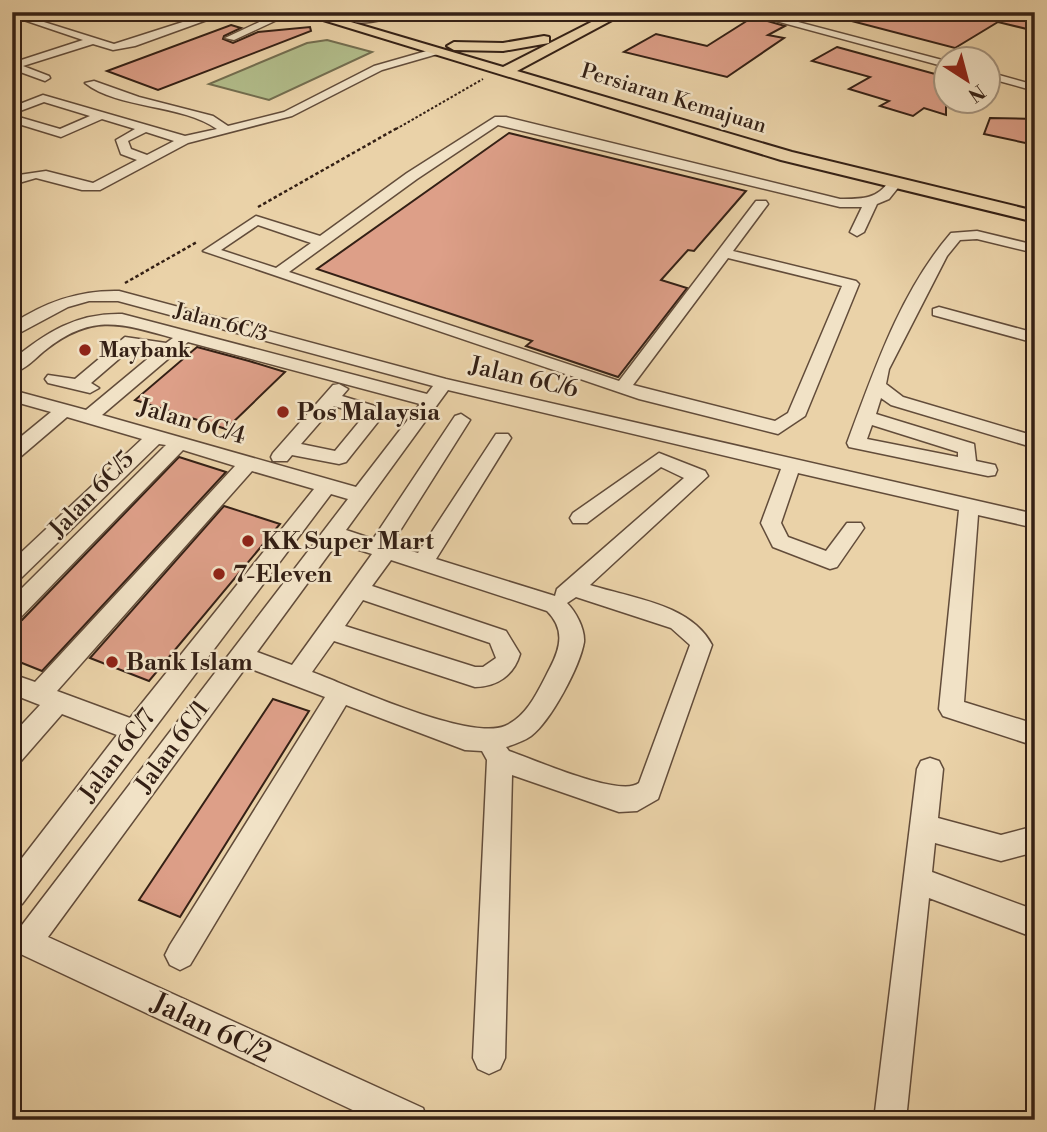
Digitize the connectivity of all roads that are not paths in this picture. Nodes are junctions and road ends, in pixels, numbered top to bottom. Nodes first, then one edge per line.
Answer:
1 (223, 12) edge
2 (289, 12) edge
3 (303, 12) edge
4 (329, 12) edge
5 (395, 12) edge
6 (601, 12) edge
7 (621, 12) edge
8 (748, 12) edge
9 (12, 13) edge
10 (347, 18) junction
11 (230, 38) dead end
12 (91, 41) junction
13 (405, 41) junction
14 (547, 44) junction
15 (28, 48) dead end
16 (67, 48) junction
17 (440, 48) junction
18 (932, 60) edge
19 (12, 66) edge
20 (502, 67) junction
21 (378, 68) junction
22 (45, 78) dead end
23 (1002, 79) edge
24 (90, 82) dead end
25 (586, 86) junction
26 (1035, 88) edge
27 (61, 103) junction
28 (82, 109) junction
29 (12, 111) edge
30 (101, 115) junction
31 (17, 119) edge
32 (42, 127) junction
33 (146, 128) junction
34 (227, 131) junction
35 (185, 140) junction
36 (148, 160) junction
37 (12, 181) edge
38 (894, 184) junction
39 (870, 202) junction
40 (761, 204) dead end
41 (1035, 206) edge
42 (1035, 217) edge
43 (857, 232) dead end
44 (323, 242) junction
45 (1035, 249) edge
46 (723, 253) junction
47 (278, 273) junction
48 (939, 312) dead end
49 (12, 332) edge
50 (185, 336) junction
51 (1035, 338) edge
52 (169, 349) junction
53 (12, 368) edge
54 (54, 379) dead end
55 (348, 379) junction
56 (78, 385) junction
57 (624, 386) junction
58 (877, 386) junction
59 (437, 392) junction
60 (12, 395) edge
61 (116, 395) junction
62 (331, 399) junction
63 (65, 410) junction
64 (89, 417) junction
65 (866, 417) junction
66 (461, 420) dead end
67 (156, 436) junction
68 (502, 438) dead end
69 (1035, 442) edge
70 (178, 443) junction
71 (288, 448) junction
72 (12, 454) edge
73 (248, 463) junction
74 (792, 464) junction
75 (967, 466) junction
76 (269, 469) junction
77 (989, 470) dead end
78 (327, 486) junction
79 (359, 495) junction
80 (970, 505) junction
81 (580, 518) dead end
82 (1035, 521) edge
83 (854, 528) dead end
84 (330, 533) junction
85 (382, 549) junction
86 (423, 562) junction
87 (12, 574) edge
88 (358, 590) junction
89 (564, 597) junction
90 (12, 612) edge
91 (329, 630) junction
92 (239, 655) junction
93 (296, 677) junction
94 (12, 684) edge
95 (340, 694) junction
96 (48, 698) junction
97 (135, 731) junction
98 (1035, 735) edge
99 (495, 751) junction
100 (12, 753) edge
101 (930, 769) dead end
102 (923, 827) junction
103 (1035, 839) edge
104 (917, 880) junction
105 (12, 894) edge
106 (1035, 924) edge
107 (20, 939) edge
108 (180, 955) dead end
109 (489, 1058) dead end
110 (411, 1120) edge
111 (890, 1120) edge

1 - 12 street
2 - 11 street
3 - 13 main road, Persiaran Kemajuan
4 - 10 main road, Persiaran Kemajuan
5 - 10 street
6 - 14 main road
7 - 14 main road
8 - 18 street
9 - 12 street
10 - 17 main road, Persiaran Kemajuan
12 - 16 street
13 - 17 main road, Persiaran Kemajuan
13 - 21 street
14 - 17 main road
14 - 20 main road
14 - 25 main road
15 - 16 street
16 - 19 street
17 - 20 main road, Persiaran Kemajuan
17 - 21 street
19 - 22 street
20 - 25 main road, Persiaran Kemajuan
20 - 38 main road, Persiaran Kemajuan
21 - 34 street
23 - 26 street
24 - 34 street
25 - 41 main road, Persiaran Kemajuan
27 - 28 street
27 - 29 street
27 - 31 street
28 - 30 street
28 - 32 street
30 - 32 street
30 - 33 street
31 - 32 street
33 - 35 street
33 - 36 street
34 - 35 street
35 - 36 street
36 - 37 street
38 - 39 street
38 - 42 main road, Persiaran Kemajuan
39 - 43 street
39 - 44 street
40 - 46 street
44 - 47 street
44 - 47 street
45 - 58 street
46 - 57 street
46 - 57 street
47 - 57 street
48 - 51 street
49 - 59 street, Jalan 6C/6
50 - 52 street
50 - 53 street, Jalan 6C/3
50 - 55 street, Jalan 6C/3
52 - 56 street
52 - 61 street
54 - 56 street
55 - 59 street, Jalan 6C/3
55 - 62 street
56 - 61 street
58 - 65 street
58 - 69 street
59 - 74 street, Jalan 6C/6
59 - 79 street, Jalan 6C/1
60 - 63 street, Jalan 6C/4
61 - 64 street
62 - 71 street
62 - 71 street
63 - 64 street, Jalan 6C/4
63 - 72 street
64 - 67 street, Jalan 6C/4
65 - 75 street
65 - 75 street
66 - 85 street
67 - 70 street, Jalan 6C/4
67 - 87 street, Jalan 6C/5
68 - 86 street
70 - 73 street, Jalan 6C/4
70 - 90 street, Jalan 6C/5
71 - 76 street
73 - 76 street, Jalan 6C/4
73 - 96 street
74 - 80 street, Jalan 6C/6
74 - 83 street
75 - 77 street
76 - 78 street, Jalan 6C/4
78 - 79 street, Jalan 6C/4
78 - 97 street, Jalan 6C/7
79 - 84 street, Jalan 6C/1
80 - 82 street, Jalan 6C/6
80 - 98 street
81 - 89 street
84 - 85 street
84 - 92 street, Jalan 6C/1
85 - 86 street
85 - 88 street
86 - 89 street
88 - 91 street
88 - 91 street
89 - 99 street
89 - 99 street
91 - 93 street
92 - 93 street
92 - 107 street, Jalan 6C/1
93 - 95 street
94 - 96 street
95 - 99 street
95 - 108 street
96 - 97 street
96 - 100 street
97 - 105 street, Jalan 6C/7
99 - 109 street
101 - 102 street
102 - 103 street
102 - 104 street
104 - 106 street
104 - 111 street
107 - 110 street, Jalan 6C/2

